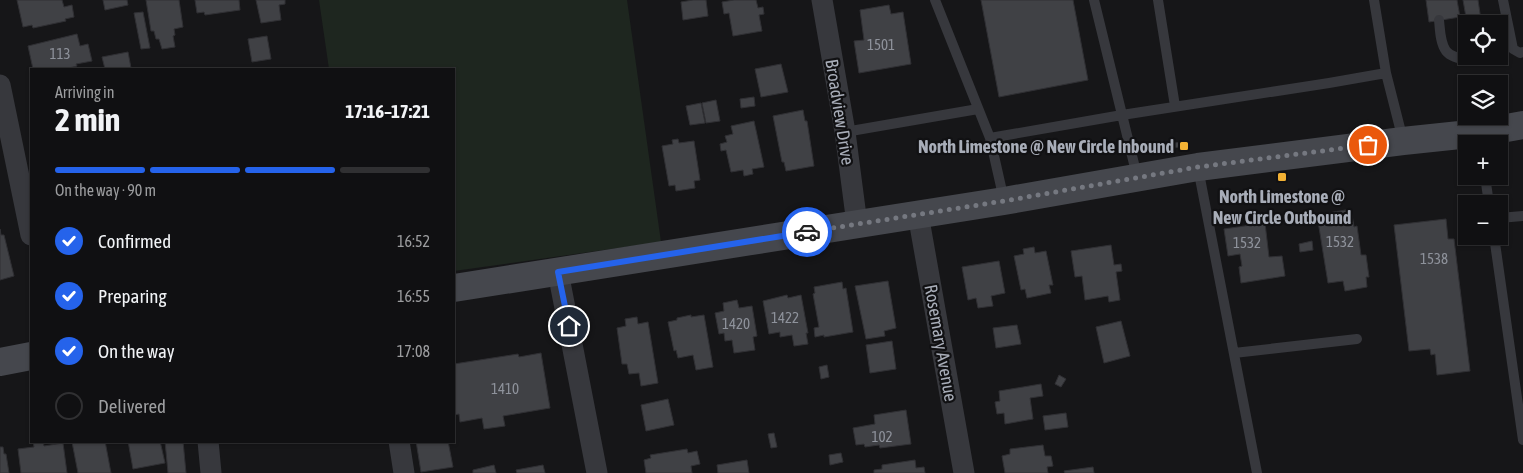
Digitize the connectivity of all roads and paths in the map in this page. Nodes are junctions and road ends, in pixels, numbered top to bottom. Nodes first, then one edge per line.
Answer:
1 (822, 0) edge
2 (935, 0) edge
3 (1094, 0) edge
4 (1158, 0) edge
5 (1374, 0) edge
6 (1503, 0) edge
7 (1439, 20) dead end
8 (1518, 51) edge
9 (1458, 58) edge
10 (1386, 72) junction
11 (0, 85) edge
12 (1175, 106) junction
13 (978, 108) junction
14 (1122, 115) junction
15 (1523, 125) edge
16 (845, 132) junction
17 (1490, 135) edge
18 (990, 138) junction
19 (1458, 139) edge
20 (1403, 141) junction
21 (1198, 167) junction
22 (1137, 177) junction
23 (1004, 201) junction
24 (918, 214) junction
25 (1523, 216) edge
26 (1508, 217) edge
27 (857, 224) junction
28 (30, 230) edge
29 (1495, 245) edge
30 (558, 272) junction
31 (455, 288) edge
32 (1357, 339) dead end
33 (1234, 353) junction
34 (30, 356) edge
35 (0, 362) edge
36 (1523, 440) edge
37 (208, 443) edge
38 (399, 443) edge
39 (211, 473) edge
40 (404, 473) edge
41 (597, 473) edge
42 (964, 473) edge
43 (1257, 473) edge

1 - 16 street, Broadview Drive
2 - 13 lane
3 - 14 lane
4 - 12 lane
5 - 10 lane
6 - 8 lane
7 - 9 lane
10 - 12 lane
10 - 20 lane
11 - 28 street
12 - 14 lane
13 - 16 lane
13 - 18 lane
14 - 18 lane
14 - 22 lane
15 - 17 street
16 - 27 street, Broadview Drive
18 - 23 lane
19 - 20 street
20 - 21 street
21 - 22 street
21 - 33 lane
22 - 23 street
23 - 24 street
24 - 27 street
24 - 42 street, Rosemary Avenue
25 - 26 lane
27 - 30 street
29 - 36 lane
30 - 31 street
30 - 41 street
32 - 33 lane
33 - 43 lane
34 - 35 street
37 - 39 street
38 - 40 street

